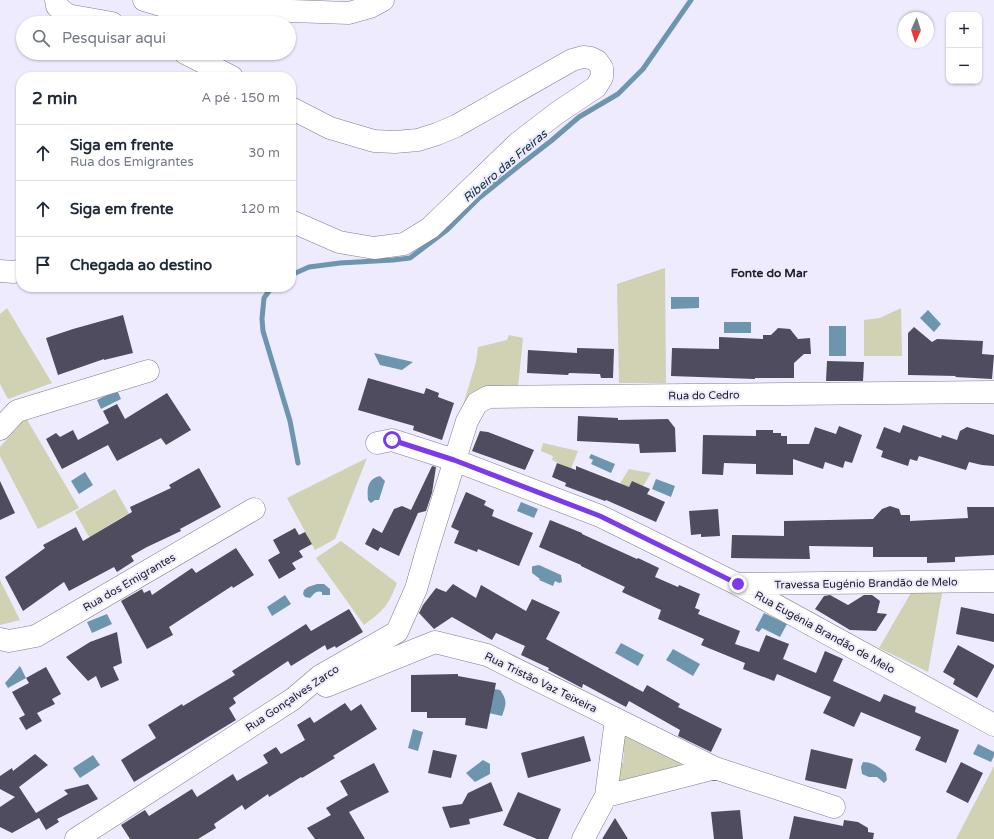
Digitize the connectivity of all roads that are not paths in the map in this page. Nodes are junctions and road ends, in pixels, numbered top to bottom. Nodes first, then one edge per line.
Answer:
1 (56, 0) edge
2 (144, 0) edge
3 (382, 0) edge
4 (67, 16) edge
5 (199, 60) edge
6 (222, 72) edge
7 (296, 111) edge
8 (296, 223) edge
9 (0, 271) edge
10 (16, 271) edge
11 (148, 372) dead end
12 (994, 392) edge
13 (0, 429) edge
14 (377, 443) dead end
15 (454, 460) junction
16 (254, 509) dead end
17 (994, 581) edge
18 (738, 584) junction
19 (0, 639) edge
20 (293, 699) junction
21 (616, 719) junction
22 (994, 725) edge
23 (716, 768) junction
24 (606, 796) junction
25 (834, 807) dead end
26 (76, 839) edge
27 (583, 839) edge

1 - 4 street
2 - 3 street
5 - 6 street
7 - 8 street
9 - 10 street
11 - 13 street
12 - 15 street, Rua do Cedro
14 - 15 street
15 - 18 street, Rua Eugénia Brandão de Melo
15 - 20 street, Rua Gonçalves Zarco
16 - 19 street, Rua dos Emigrantes
17 - 18 street, Travessa Eugénio Brandão de Melo
18 - 22 street, Rua Eugénia Brandão de Melo
20 - 21 street, Rua Tristão Vaz Teixeira
20 - 26 street, Rua Gonçalves Zarco
21 - 23 street, Rua Tristão Vaz Teixeira
21 - 24 street
23 - 24 street
23 - 25 street, Rua Tristão Vaz Teixeira
24 - 27 street

